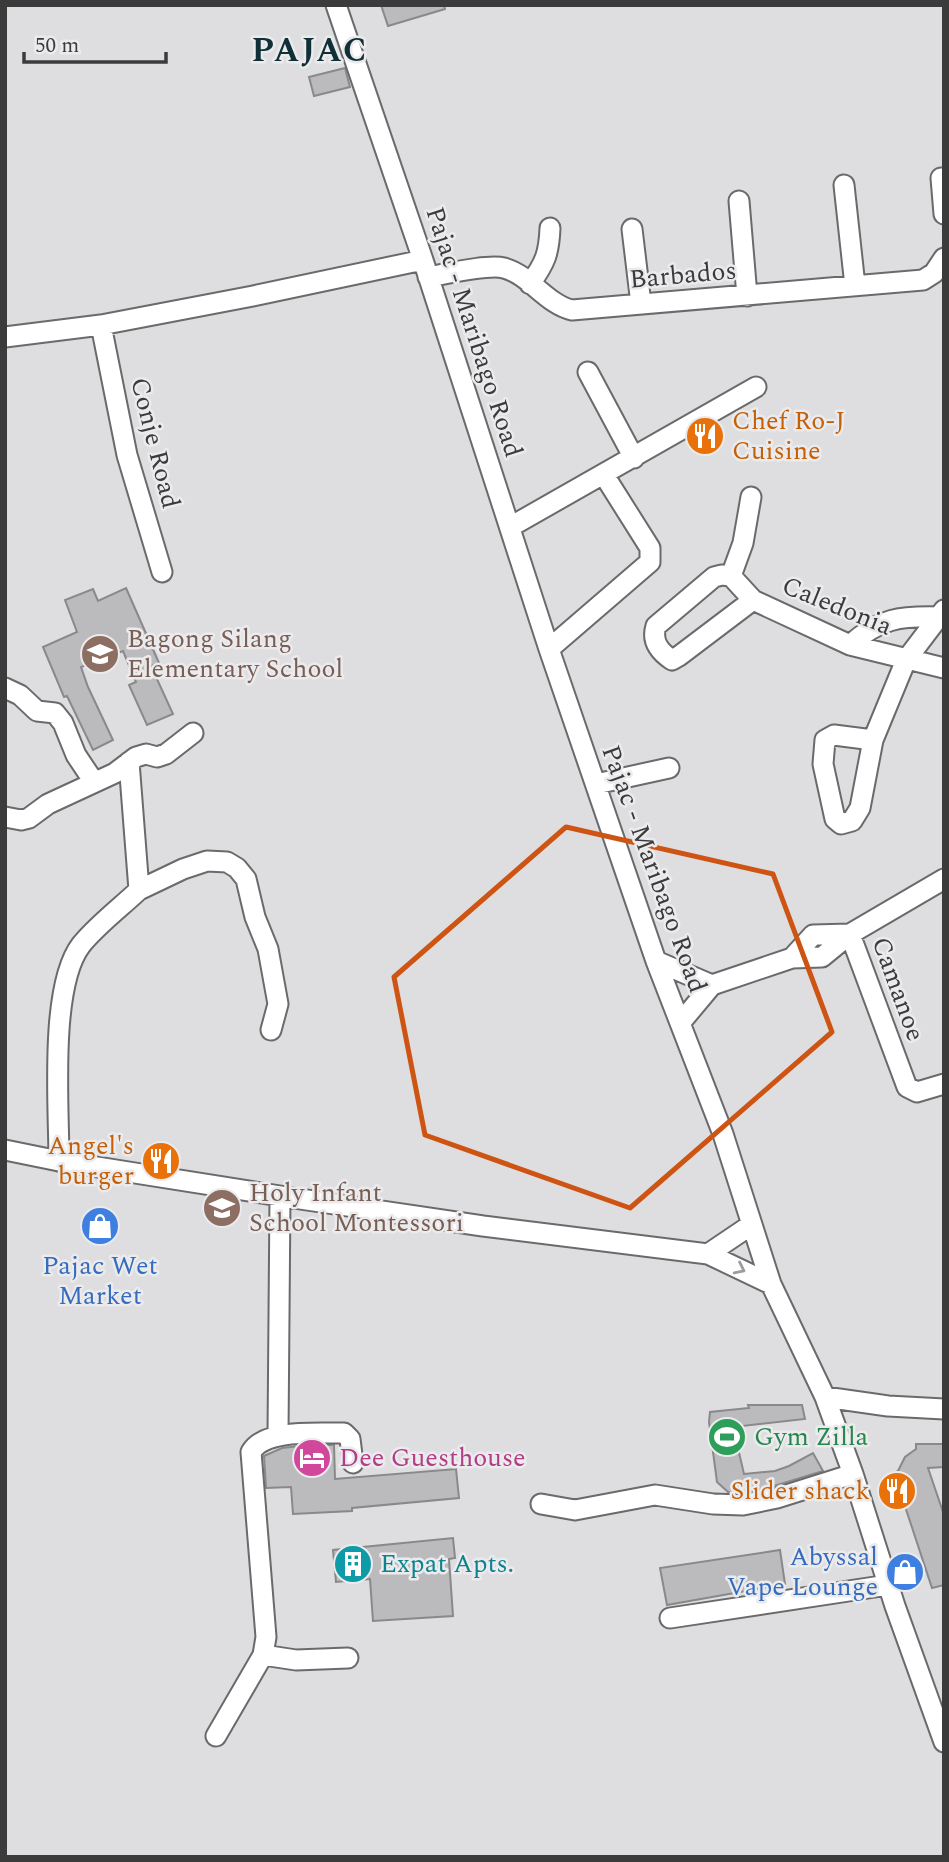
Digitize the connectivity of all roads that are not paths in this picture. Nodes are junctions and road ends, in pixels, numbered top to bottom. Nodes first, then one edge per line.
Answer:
1 (336, 5) edge
2 (941, 178) dead end
3 (844, 185) dead end
4 (739, 201) dead end
5 (944, 214) edge
6 (550, 228) dead end
7 (632, 229) dead end
8 (944, 258) edge
9 (426, 268) junction
10 (530, 284) junction
11 (855, 285) junction
12 (747, 296) junction
13 (641, 304) junction
14 (101, 325) junction
15 (5, 337) edge
16 (588, 372) dead end
17 (756, 387) dead end
18 (634, 458) junction
19 (604, 475) junction
20 (751, 497) dead end
21 (510, 527) junction
22 (162, 572) dead end
23 (731, 576) junction
24 (753, 600) junction
25 (941, 614) edge
26 (850, 645) junction
27 (549, 649) junction
28 (906, 660) junction
29 (944, 668) edge
30 (5, 688) edge
31 (193, 733) dead end
32 (873, 740) dead end
33 (129, 762) junction
34 (669, 768) dead end
35 (94, 782) junction
36 (596, 785) junction
37 (5, 817) edge
38 (944, 879) edge
39 (139, 890) junction
40 (850, 934) junction
41 (656, 961) junction
42 (712, 985) junction
43 (681, 1022) junction
44 (271, 1030) dead end
45 (944, 1084) edge
46 (5, 1150) edge
47 (59, 1161) junction
48 (280, 1196) junction
49 (751, 1225) junction
50 (708, 1254) junction
51 (771, 1284) junction
52 (825, 1397) junction
53 (944, 1409) edge
54 (278, 1435) junction
55 (353, 1463) dead end
56 (853, 1474) junction
57 (541, 1504) dead end
58 (888, 1585) junction
59 (670, 1618) dead end
60 (262, 1655) junction
61 (348, 1658) dead end
62 (216, 1736) dead end
63 (944, 1742) edge

1 - 9 street, Pajac - Maribago Road
2 - 5 street
3 - 11 street
4 - 12 street
6 - 10 street
7 - 13 street
8 - 11 street, Barbados
9 - 10 street, Barbados
9 - 14 street, Barbados
9 - 21 street, Pajac - Maribago Road
10 - 13 street, Barbados
11 - 12 street, Barbados
12 - 13 street, Barbados
14 - 15 street, Barbados
14 - 22 street, Conje Road
16 - 18 street
17 - 18 street
18 - 19 street
19 - 21 street
19 - 27 street
20 - 23 street
21 - 27 street, Pajac - Maribago Road
23 - 24 street
23 - 24 street
24 - 26 street, Caledonia
25 - 26 street
25 - 28 street
26 - 28 street, Caledonia
27 - 36 street, Pajac - Maribago Road
28 - 29 street, Caledonia
28 - 32 street
30 - 35 street
31 - 33 street
33 - 35 street
33 - 39 street
34 - 36 street
35 - 37 street
36 - 41 street, Pajac - Maribago Road
38 - 40 street, Camanoe
39 - 44 street
39 - 47 street
40 - 42 street
40 - 45 street, Camanoe
41 - 42 street
41 - 43 street, Pajac - Maribago Road
42 - 43 street
43 - 49 street, Pajac - Maribago Road
46 - 47 street
47 - 48 street
48 - 50 street
48 - 54 street
49 - 50 street
49 - 51 street, Pajac - Maribago Road
50 -> 51 street
51 - 52 street, Pajac - Maribago Road
52 - 53 street
52 - 56 street, Pajac - Maribago Road
54 - 55 street
54 - 60 street
56 - 57 street
56 - 58 street, Pajac - Maribago Road
58 - 59 street
58 - 63 street, Pajac - Maribago Road
60 - 61 street
60 - 62 street

